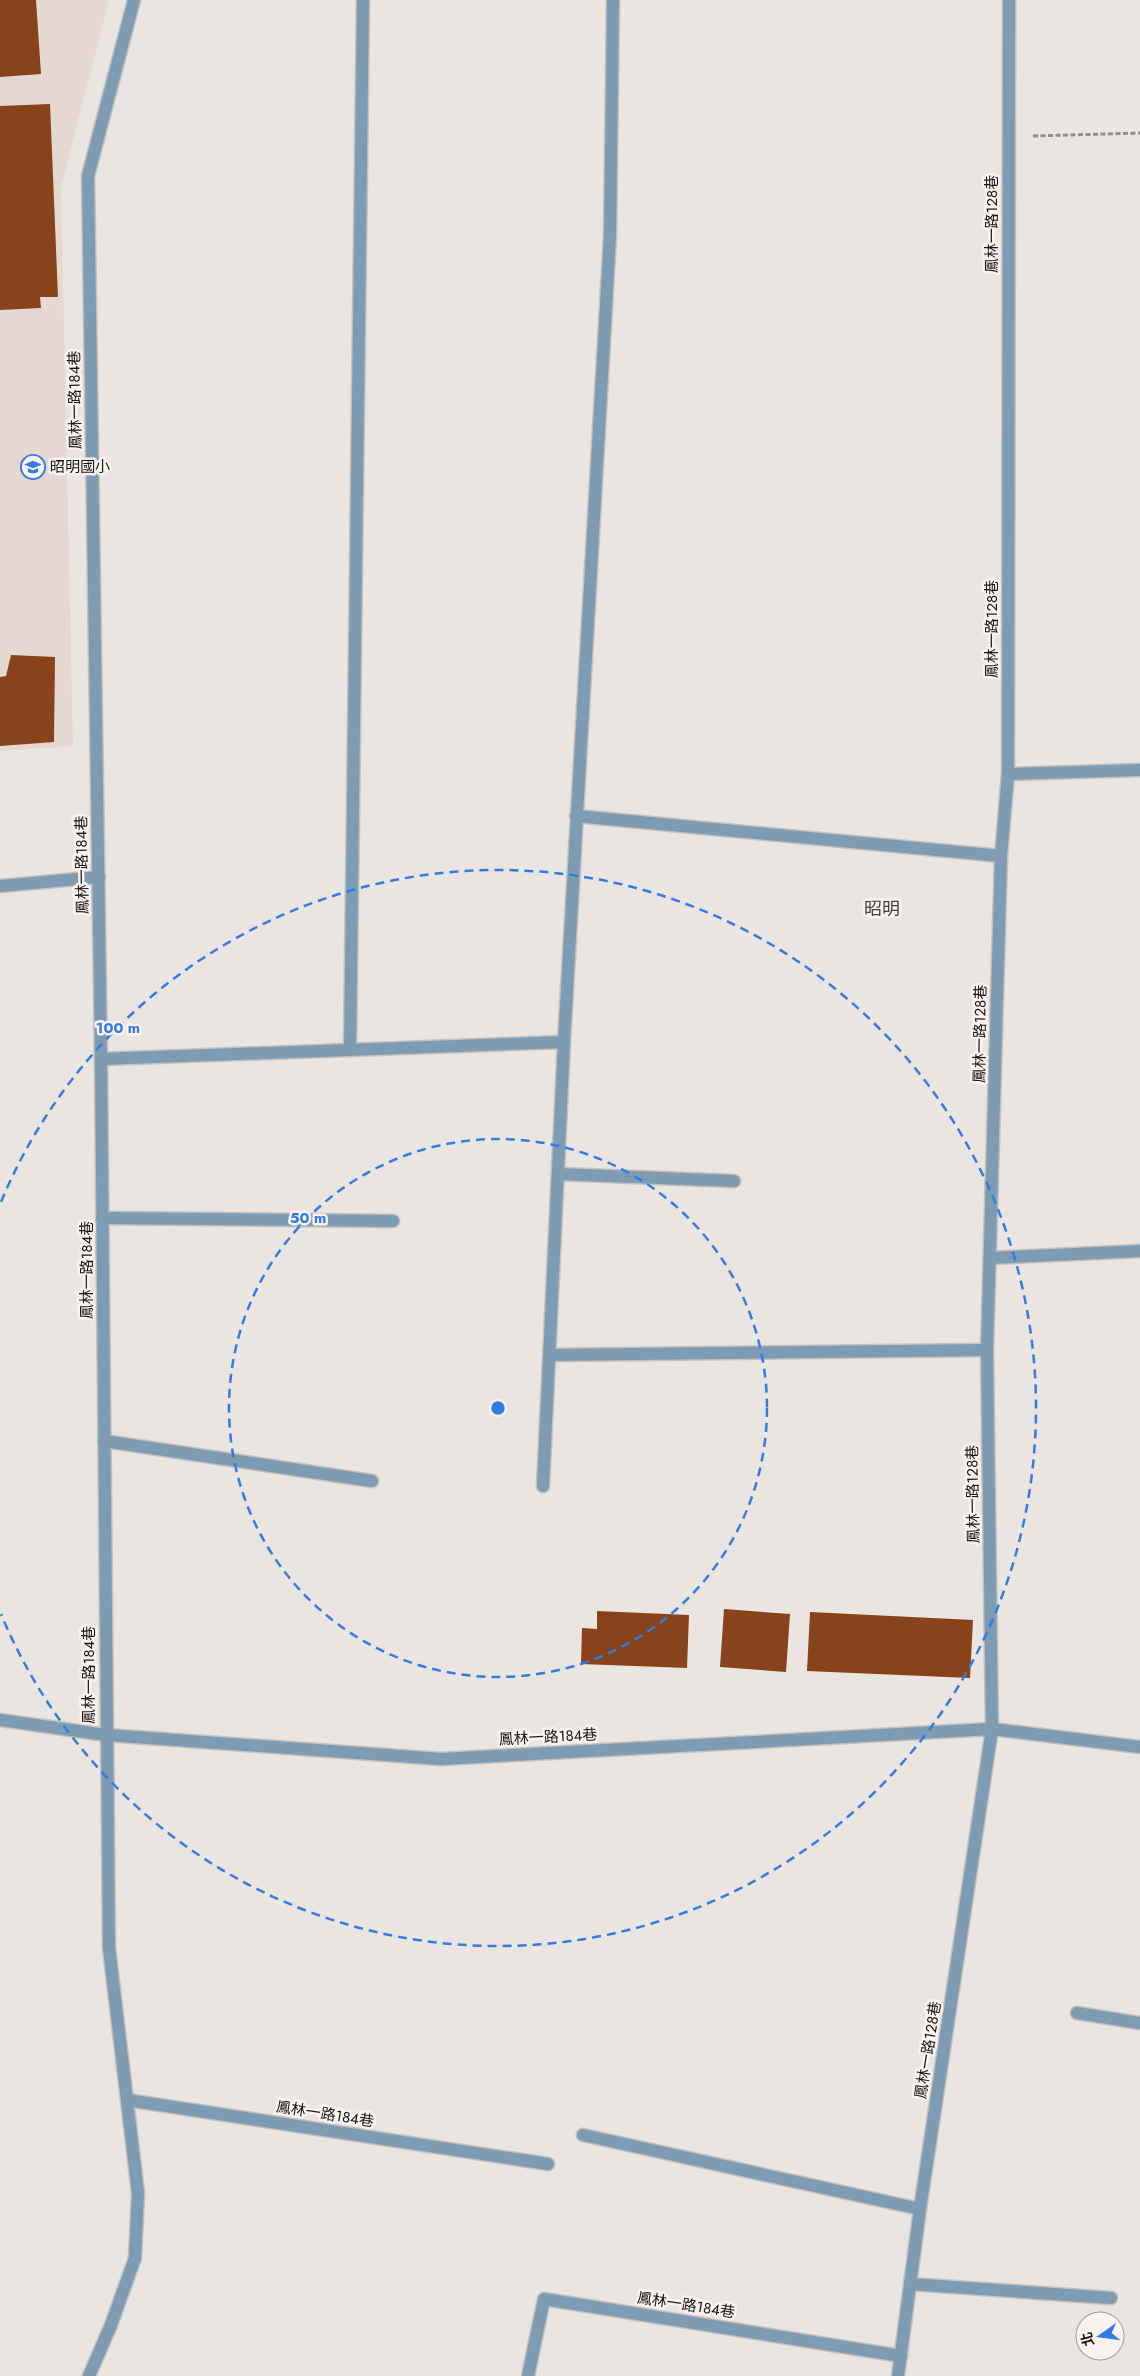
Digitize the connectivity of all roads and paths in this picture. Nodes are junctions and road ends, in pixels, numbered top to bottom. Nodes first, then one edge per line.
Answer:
1 (134, 0) edge
2 (363, 0) edge
3 (613, 0) edge
4 (1009, 0) edge
5 (1140, 134) edge
6 (1008, 136) junction
7 (1140, 770) edge
8 (1008, 774) junction
9 (576, 816) junction
10 (1001, 856) junction
11 (99, 877) junction
12 (0, 886) edge
13 (564, 1042) junction
14 (350, 1049) junction
15 (101, 1059) junction
16 (559, 1174) junction
17 (734, 1182) dead end
18 (102, 1218) junction
19 (393, 1221) dead end
20 (1140, 1250) edge
21 (991, 1258) junction
22 (987, 1350) junction
23 (551, 1355) junction
24 (104, 1441) junction
25 (372, 1482) dead end
26 (543, 1486) dead end
27 (0, 1720) edge
28 (992, 1729) junction
29 (106, 1735) junction
30 (1140, 1747) edge
31 (1077, 2013) dead end
32 (1140, 2023) edge
33 (127, 2100) junction
34 (583, 2135) dead end
35 (548, 2164) dead end
36 (920, 2209) junction
37 (910, 2284) junction
38 (1111, 2298) dead end
39 (901, 2356) junction
40 (89, 2376) edge
41 (528, 2376) edge
42 (898, 2376) edge

1 - 11 street, 鳳林一路184巷
2 - 14 street
3 - 9 street
4 - 6 street, 鳳林一路128巷
5 - 6 path
6 - 8 street, 鳳林一路128巷
7 - 8 street
8 - 10 street, 鳳林一路128巷
9 - 10 street
9 - 13 street
10 - 21 street, 鳳林一路128巷
11 - 12 street
11 - 15 street, 鳳林一路184巷
13 - 14 street
13 - 16 street
14 - 15 street
15 - 18 street, 鳳林一路184巷
16 - 17 street
16 - 23 street
18 - 19 street
18 - 24 street, 鳳林一路184巷
20 - 21 street
21 - 22 street, 鳳林一路128巷
22 - 23 street
22 - 28 street, 鳳林一路128巷
23 - 26 street
24 - 25 street
24 - 29 street, 鳳林一路184巷
27 - 29 street, 鳳林一路184巷
28 - 29 street, 鳳林一路184巷
28 - 30 street
28 - 36 street, 鳳林一路128巷
29 - 33 street, 鳳林一路184巷
31 - 32 street
33 - 35 street, 鳳林一路184巷
33 - 40 street, 鳳林一路184巷
34 - 36 street
36 - 37 street, 鳳林一路128巷
37 - 38 street
37 - 39 street, 鳳林一路128巷
39 - 41 street, 鳳林一路184巷
39 - 42 street, 鳳林一路128巷

